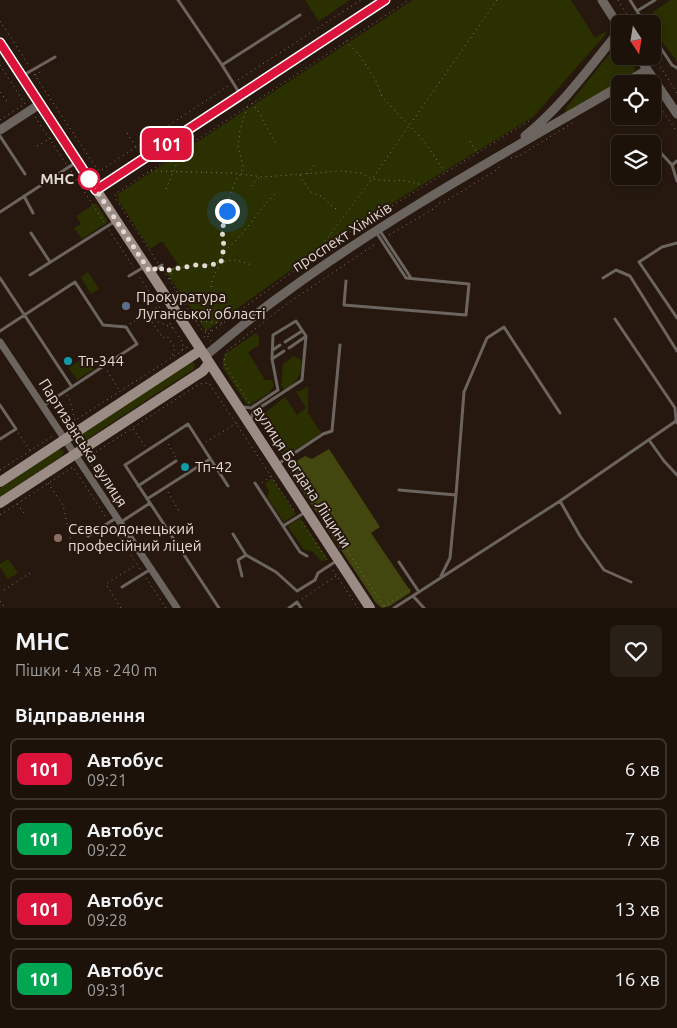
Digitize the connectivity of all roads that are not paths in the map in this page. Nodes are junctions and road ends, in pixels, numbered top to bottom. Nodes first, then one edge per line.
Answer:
1 (178, 0) edge
2 (385, 0) edge
3 (602, 0) edge
4 (630, 0) edge
5 (655, 0) edge
6 (638, 11) junction
7 (300, 15) dead end
8 (611, 15) edge
9 (640, 15) edge
10 (611, 38) edge
11 (0, 43) edge
12 (661, 48) edge
13 (55, 57) dead end
14 (222, 65) junction
15 (644, 65) edge
16 (677, 68) edge
17 (647, 70) junction
18 (638, 75) edge
19 (22, 76) junction
20 (611, 92) edge
21 (240, 95) junction
22 (40, 104) junction
23 (677, 114) edge
24 (0, 130) edge
25 (0, 136) edge
26 (661, 153) edge
27 (506, 156) junction
28 (77, 161) junction
29 (677, 161) edge
30 (672, 165) junction
31 (26, 174) dead end
32 (677, 181) edge
33 (96, 190) junction
34 (24, 196) junction
35 (0, 212) edge
36 (33, 213) dead end
37 (116, 220) junction
38 (377, 231) junction
39 (31, 233) dead end
40 (677, 243) edge
41 (50, 262) junction
42 (161, 265) road end
43 (148, 269) junction
44 (30, 275) dead end
45 (129, 276) dead end
46 (0, 278) edge
47 (603, 278) dead end
48 (346, 281) dead end
49 (25, 315) junction
50 (615, 318) dead end
51 (677, 318) edge
52 (0, 331) edge
53 (302, 331) junction
54 (306, 336) junction
55 (0, 342) edge
56 (285, 342) dead end
57 (280, 345) dead end
58 (340, 345) dead end
59 (289, 348) dead end
60 (273, 350) junction
61 (284, 351) dead end
62 (677, 351) edge
63 (205, 356) junction
64 (272, 358) junction
65 (72, 387) junction
66 (0, 405) edge
67 (42, 406) junction
68 (238, 407) junction
69 (676, 407) edge
70 (253, 409) junction
71 (560, 413) dead end
72 (677, 422) edge
73 (250, 425) junction
74 (0, 434) edge
75 (6, 435) junction
76 (0, 439) edge
77 (65, 440) junction
78 (649, 440) junction
79 (74, 454) junction
80 (210, 459) junction
81 (176, 461) road end
82 (276, 466) junction
83 (677, 474) edge
84 (0, 482) edge
85 (256, 485) road end
86 (138, 486) junction
87 (228, 486) dead end
88 (399, 490) dead end
89 (456, 495) junction
90 (147, 499) junction
91 (560, 501) junction
92 (0, 503) edge
93 (150, 503) junction
94 (302, 514) junction
95 (118, 520) junction
96 (283, 526) junction
97 (233, 534) dead end
98 (88, 536) dead end
99 (246, 555) junction
100 (307, 556) dead end
101 (399, 562) dead end
102 (334, 563) junction
103 (151, 569) junction
104 (242, 576) dead end
105 (441, 577) junction
106 (631, 582) dead end
107 (122, 588) dead end
108 (419, 592) junction
109 (413, 596) junction
110 (177, 608) edge
111 (218, 608) edge
112 (289, 608) edge
113 (301, 608) edge
114 (370, 608) edge
115 (394, 608) edge
116 (424, 608) edge

1 - 14 lane
2 - 21 street
3 - 8 street
4 - 6 lane
5 - 6 lane
6 - 9 lane
7 - 14 lane
10 - 27 street, проспект Хіміків
11 - 19 main road, вулиця Богдана Ліщини
12 - 16 lane
13 - 19 lane
14 - 21 lane
15 - 17 street
17 - 18 street
17 - 23 street
19 - 22 main road, вулиця Богдана Ліщини
20 - 27 street, проспект Хіміків
21 - 33 street
22 - 24 street
22 - 28 main road, вулиця Богдана Ліщини
25 - 31 lane
26 - 30 lane
27 - 38 street, проспект Хіміків
28 - 33 main road, вулиця Богдана Ліщини
28 - 34 lane
29 - 30 lane
30 - 32 lane
33 - 37 main road, вулиця Богдана Ліщини
34 - 35 lane
34 - 36 lane
37 - 41 lane
37 - 43 main road, вулиця Богдана Ліщини
38 - 48 lane
38 - 63 street, проспект Хіміків
39 - 41 lane
40 - 51 lane
41 - 44 lane
42 - 43 lane
43 - 45 lane
43 - 63 main road, вулиця Богдана Ліщини
46 - 49 lane
47 - 62 lane
49 - 52 lane
49 - 65 lane
49 - 65 lane
50 - 69 lane
53 - 54 lane
53 - 56 lane
53 - 60 lane
54 - 59 lane
54 - 70 lane
55 - 67 street, Партизанська вулиця
57 - 60 lane
58 - 82 lane
60 - 64 lane
61 - 64 lane
63 - 68 main road, вулиця Богдана Ліщини
63 - 77 main road, проспект Хіміків
63 - 79 main road, проспект Хіміків
64 - 70 lane
65 - 67 lane
66 - 75 lane
67 - 77 street, Партизанська вулиця
68 - 70 lane
68 - 73 main road, вулиця Богдана Ліщини
69 - 72 lane
70 - 73 lane
71 - 89 lane
72 - 78 lane
73 - 82 main road, вулиця Богдана Ліщини
74 - 75 lane
75 - 76 lane
77 - 79 street, Партизанська вулиця
77 - 84 main road, проспект Хіміків
78 - 83 lane
78 - 91 lane
79 - 92 main road, проспект Хіміків
79 - 95 street, Партизанська вулиця
80 - 86 lane
80 - 87 lane
80 - 90 lane
81 - 86 lane
82 - 94 main road, вулиця Богдана Ліщини
85 - 96 lane
86 - 90 lane
88 - 89 lane
89 - 105 lane
90 - 93 lane
91 - 105 lane
91 - 106 lane
93 - 95 lane
93 - 111 lane
94 - 96 lane
94 - 102 main road, вулиця Богдана Ліщини
95 - 98 lane
95 - 103 street, Партизанська вулиця
96 - 100 lane
97 - 99 lane
99 - 102 lane
99 - 104 lane
101 - 108 lane
102 - 114 main road, вулиця Богдана Ліщини
103 - 107 lane
103 - 110 street, Партизанська вулиця
105 - 108 lane
108 - 109 lane
109 - 115 lane
109 - 116 lane
112 - 113 lane

